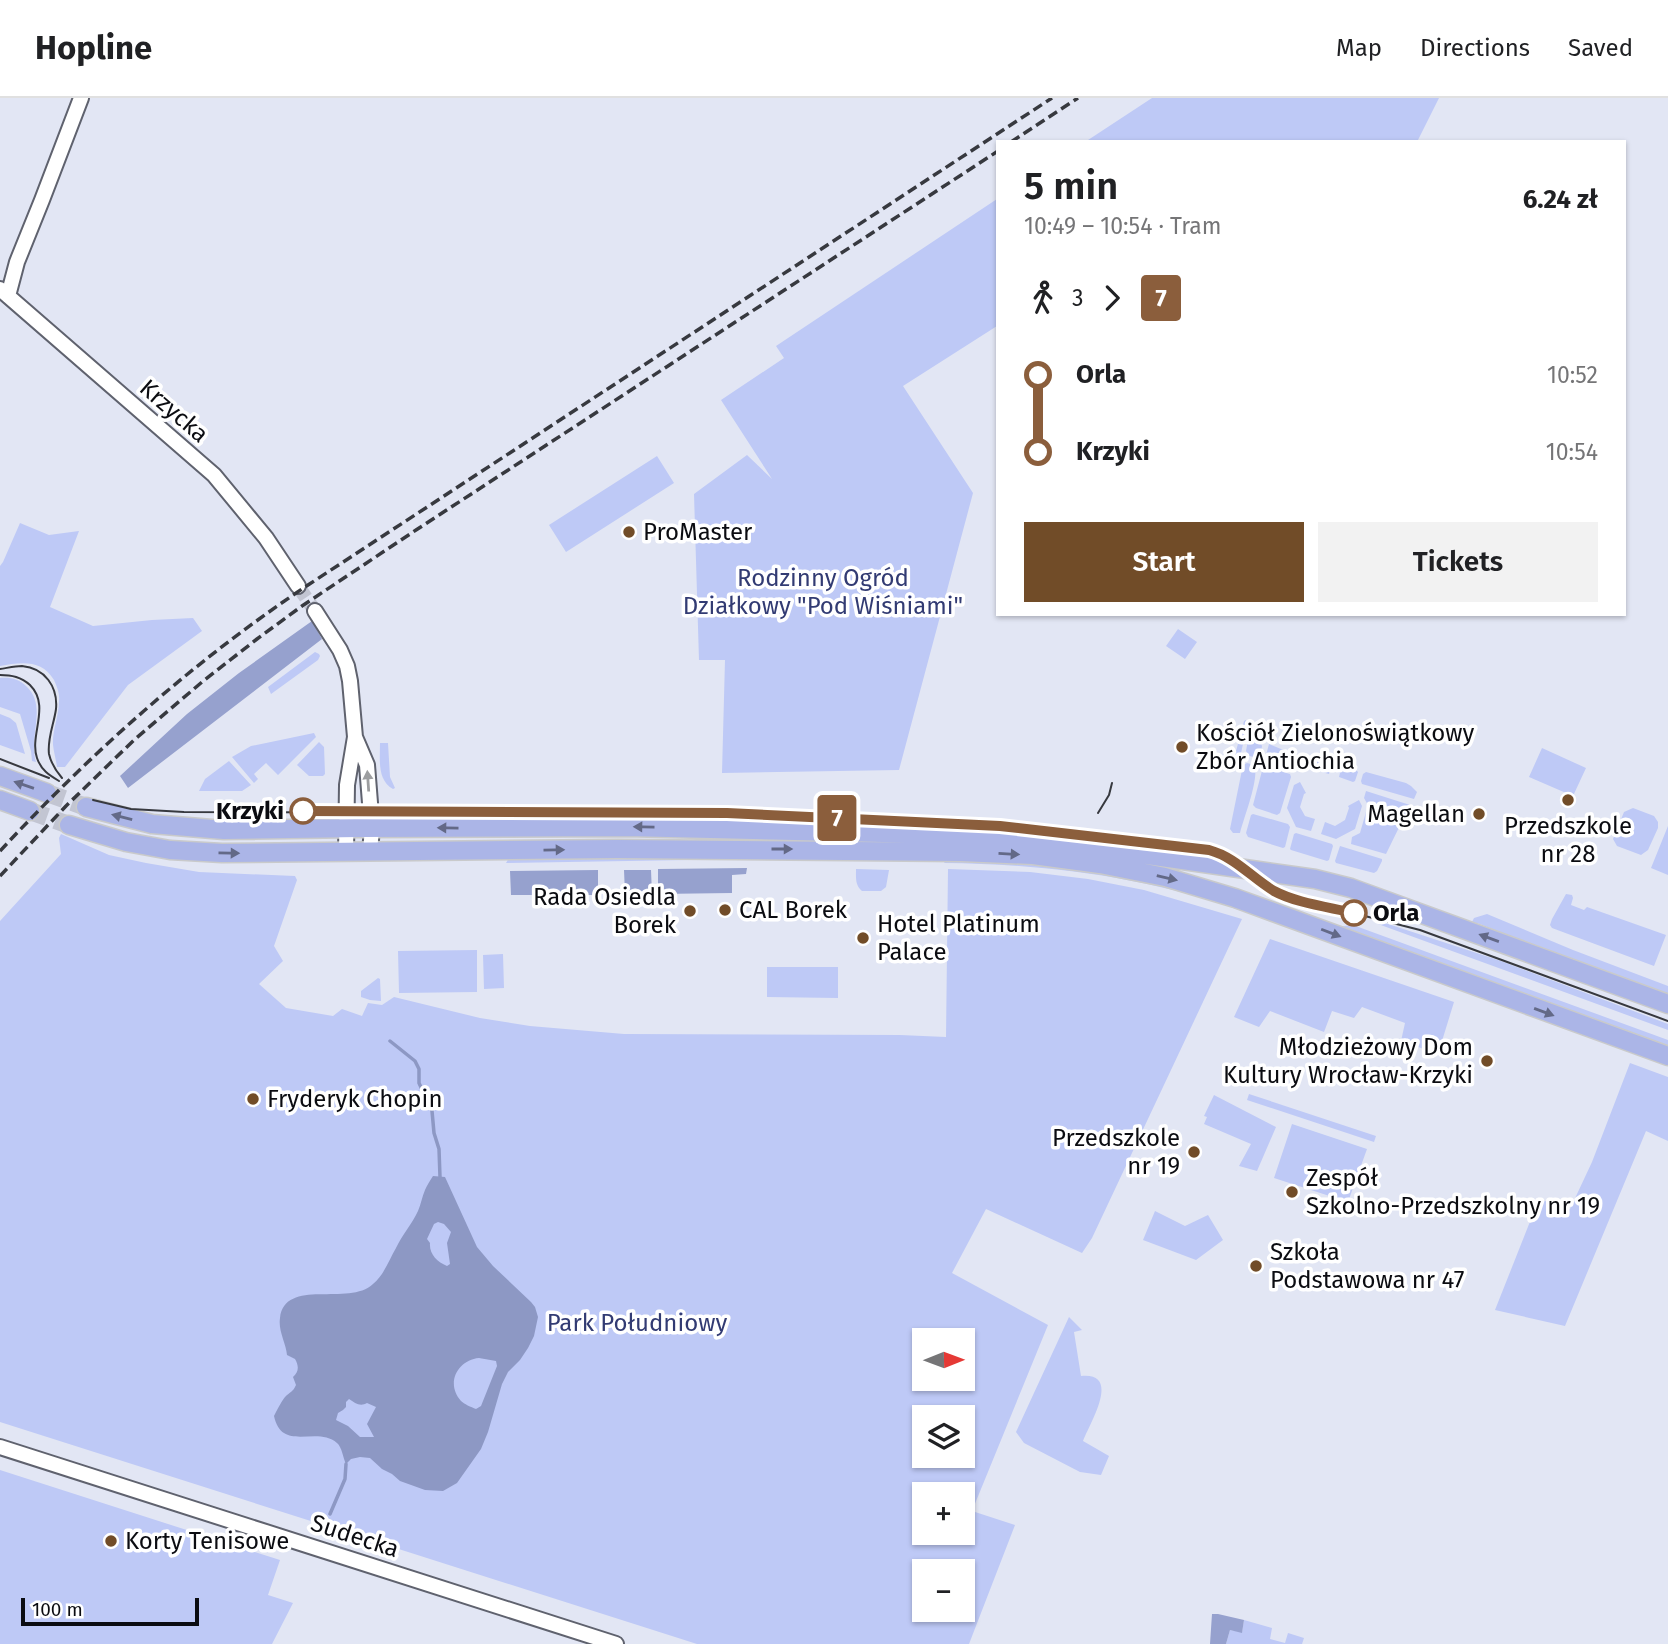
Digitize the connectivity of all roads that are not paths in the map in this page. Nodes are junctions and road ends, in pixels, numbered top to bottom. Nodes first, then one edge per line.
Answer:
1 (81, 98) edge
2 (4, 293) edge
3 (298, 586) tunnel mouth
4 (316, 611) tunnel mouth
5 (355, 737) junction
6 (0, 776) edge
7 (47, 793) tunnel mouth
8 (0, 800) edge
9 (86, 807) tunnel mouth
10 (30, 811) tunnel mouth
11 (69, 825) tunnel mouth
12 (346, 828) junction
13 (372, 828) junction
14 (370, 852) junction
15 (346, 853) junction
16 (1668, 1004) edge
17 (1668, 1056) edge
18 (0, 1447) edge
19 (616, 1644) edge

1 - 2 street
2 - 3 street, Krzycka
4 - 5 street
5 - 12 street
13 -> 5 street
7 -> 6 main road
8 - 10 main road
12 -> 9 main road
11 -> 15 main road
12 - 13 main road
12 - 15 street
13 - 14 street
16 -> 13 main road
14 - 15 main road
14 -> 17 main road
18 - 19 street, Sudecka

